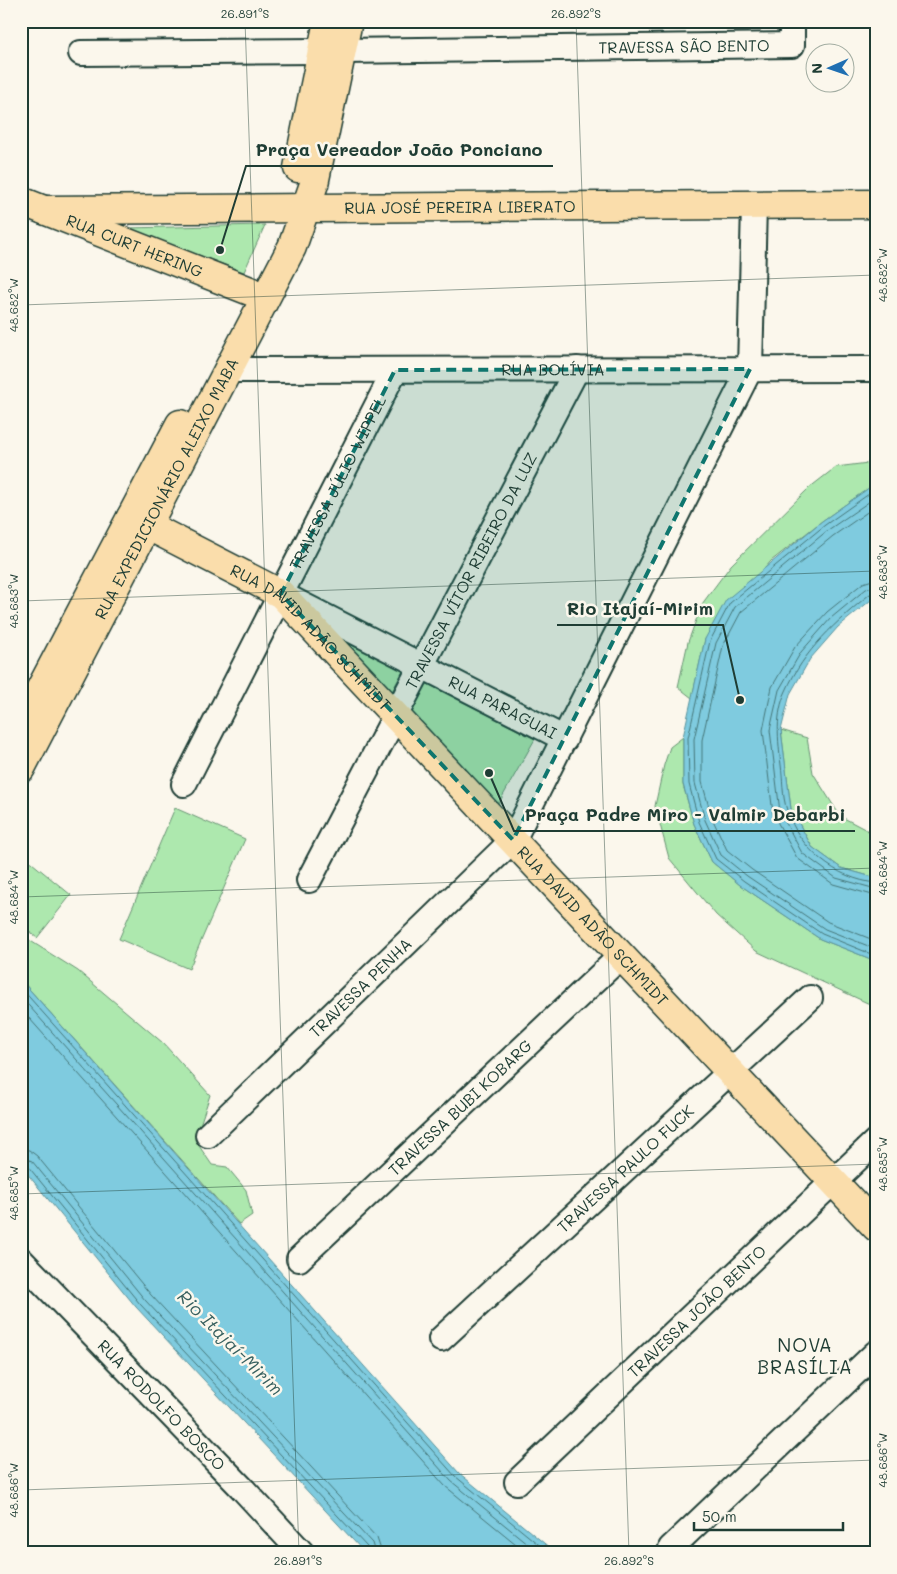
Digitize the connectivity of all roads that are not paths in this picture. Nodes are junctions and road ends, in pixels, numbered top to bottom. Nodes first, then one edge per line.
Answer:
1 (328, 21) edge
2 (348, 21) edge
3 (792, 21) edge
4 (332, 51) junction
5 (81, 53) dead end
6 (876, 204) edge
7 (33, 205) edge
8 (754, 205) junction
9 (298, 208) junction
10 (250, 291) junction
11 (577, 369) junction
12 (750, 369) junction
13 (876, 369) edge
14 (229, 370) junction
15 (395, 370) junction
16 (140, 521) junction
17 (281, 594) junction
18 (422, 666) junction
19 (395, 716) junction
20 (21, 726) edge
21 (565, 739) junction
22 (21, 768) edge
23 (184, 784) dead end
24 (513, 840) junction
25 (309, 880) dead end
26 (621, 956) junction
27 (810, 998) dead end
28 (730, 1072) junction
29 (208, 1135) dead end
30 (876, 1141) edge
31 (833, 1181) junction
32 (876, 1227) edge
33 (299, 1259) dead end
34 (21, 1260) edge
35 (441, 1339) dead end
36 (876, 1353) edge
37 (517, 1482) dead end
38 (671, 1548) dead end
39 (302, 1553) edge

1 - 4 main road
2 - 4 main road
3 - 4 street, TRAVESSA SÃO BENTO
4 - 5 street
4 - 9 main road
6 - 8 main road, RUA JOSÉ PEREIRA LIBERATO
7 - 9 main road, RUA JOSÉ PEREIRA LIBERATO
7 - 10 main road, RUA CURT HERING
8 - 9 main road, RUA JOSÉ PEREIRA LIBERATO
8 - 12 street
9 - 10 main road, RUA EXPEDICIONÁRIO ALEIXO MABA
9 - 14 main road, RUA EXPEDICIONÁRIO ALEIXO MABA
10 - 16 main road, RUA EXPEDICIONÁRIO ALEIXO MABA
11 - 12 street, RUA BOLÍVIA
11 - 15 street, RUA BOLÍVIA
11 - 18 street, TRAVESSA VÍTOR RIBEIRO DA LUZ
12 - 13 street, RUA BOLÍVIA
12 - 21 street, TRAVESSA PENHA
14 - 15 street, RUA BOLÍVIA
14 - 16 main road, RUA EXPEDICIONÁRIO ALEIXO MABA
15 - 17 street, TRAVESSA JÚLIO WIPPEL
16 - 17 main road, RUA DAVID ADÃO SCHMIDT
16 - 20 main road, RUA EXPEDICIONÁRIO ALEIXO MABA
16 - 22 main road, RUA EXPEDICIONÁRIO ALEIXO MABA
17 - 18 street, RUA PARAGUAI
17 - 19 main road, RUA DAVID ADÃO SCHMIDT
17 - 23 street, TRAVESSA JÚLIO WIPPEL
18 - 19 street, TRAVESSA VÍTOR RIBEIRO DA LUZ
18 - 21 street, RUA PARAGUAI
19 - 24 main road, RUA DAVID ADÃO SCHMIDT
19 - 25 street, TRAVESSA VÍTOR RIBEIRO DA LUZ
21 - 24 street, TRAVESSA PENHA
24 - 26 main road, RUA DAVID ADÃO SCHMIDT
24 - 29 street, TRAVESSA PENHA
26 - 28 main road, RUA DAVID ADÃO SCHMIDT
26 - 33 street, TRAVESSA BUBI KOBARG
27 - 28 street, TRAVESSA PAULO FUCK
28 - 31 main road, RUA DAVID ADÃO SCHMIDT
28 - 35 street, TRAVESSA PAULO FUCK
30 - 31 street, TRAVESSA JOÃO BENTO
31 - 32 main road, RUA DAVID ADÃO SCHMIDT
31 - 37 street, TRAVESSA JOÃO BENTO
34 - 39 street, RUA RODOLFO BOSCO
36 - 38 street

